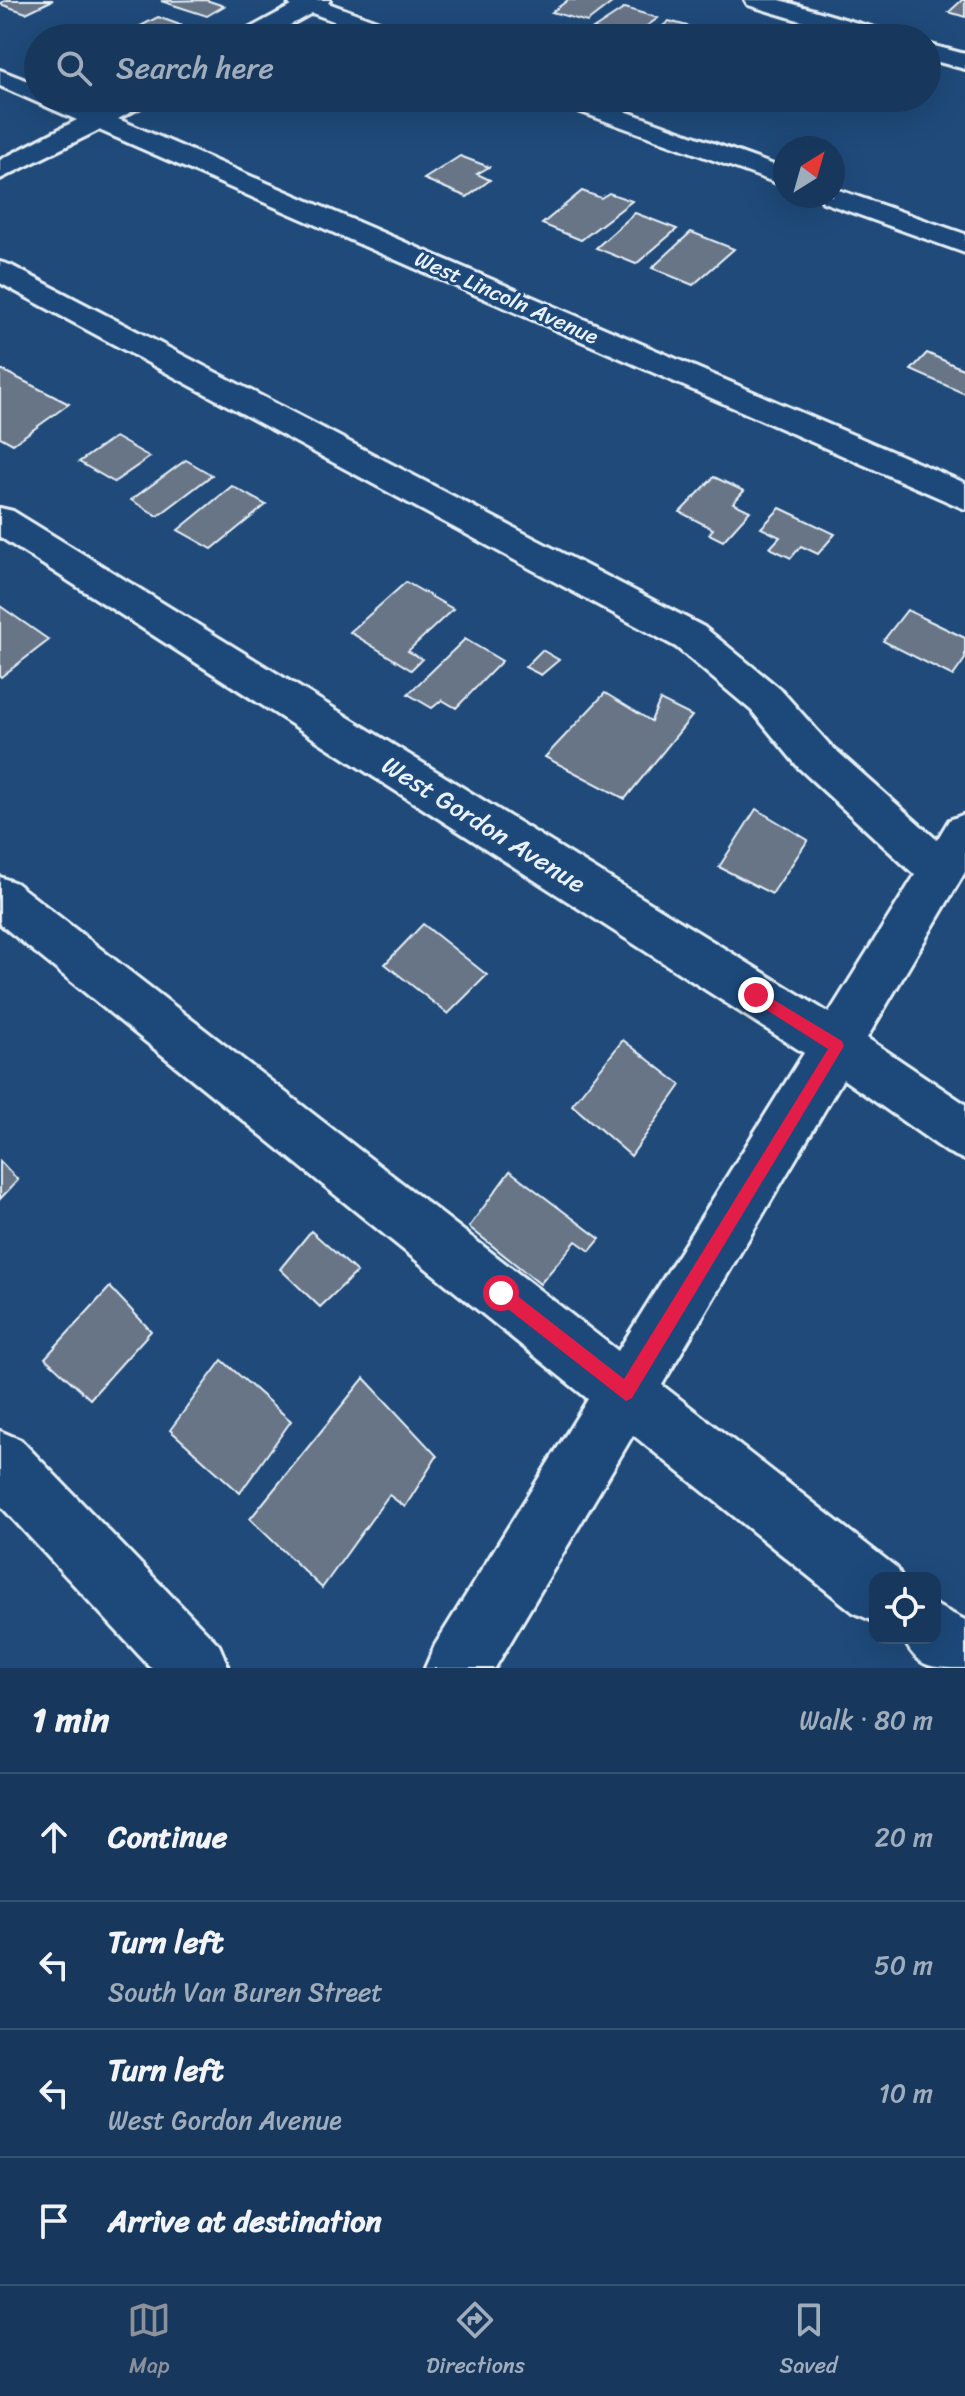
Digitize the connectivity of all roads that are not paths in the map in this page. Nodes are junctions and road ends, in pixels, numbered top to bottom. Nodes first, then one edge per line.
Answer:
1 (756, 0) edge
2 (309, 2) edge
3 (272, 24) edge
4 (365, 24) edge
5 (836, 24) edge
6 (941, 55) edge
7 (965, 62) edge
8 (0, 77) edge
9 (24, 88) edge
10 (82, 112) edge
11 (110, 112) edge
12 (604, 112) edge
13 (97, 118) junction
14 (0, 171) edge
15 (773, 174) edge
16 (845, 200) edge
17 (965, 244) edge
18 (0, 271) edge
19 (965, 497) edge
20 (0, 520) edge
21 (953, 853) edge
22 (0, 897) edge
23 (837, 1046) junction
24 (965, 1134) edge
25 (626, 1392) junction
26 (0, 1461) edge
27 (869, 1585) edge
28 (941, 1642) edge
29 (965, 1661) edge
30 (196, 1668) edge
31 (458, 1668) edge

1 - 5 street
2 - 3 street
2 - 4 street
6 - 7 street
8 - 9 street
10 - 13 street, West Lincoln Avenue
11 - 13 street
12 - 15 street
13 - 14 street
13 - 19 street, West Lincoln Avenue
16 - 17 street
18 - 21 street
20 - 23 street, West Gordon Avenue
21 - 23 street
22 - 25 street
23 - 24 street, West Gordon Avenue
23 - 25 street
25 - 27 street
25 - 31 street
26 - 30 street
28 - 29 street

